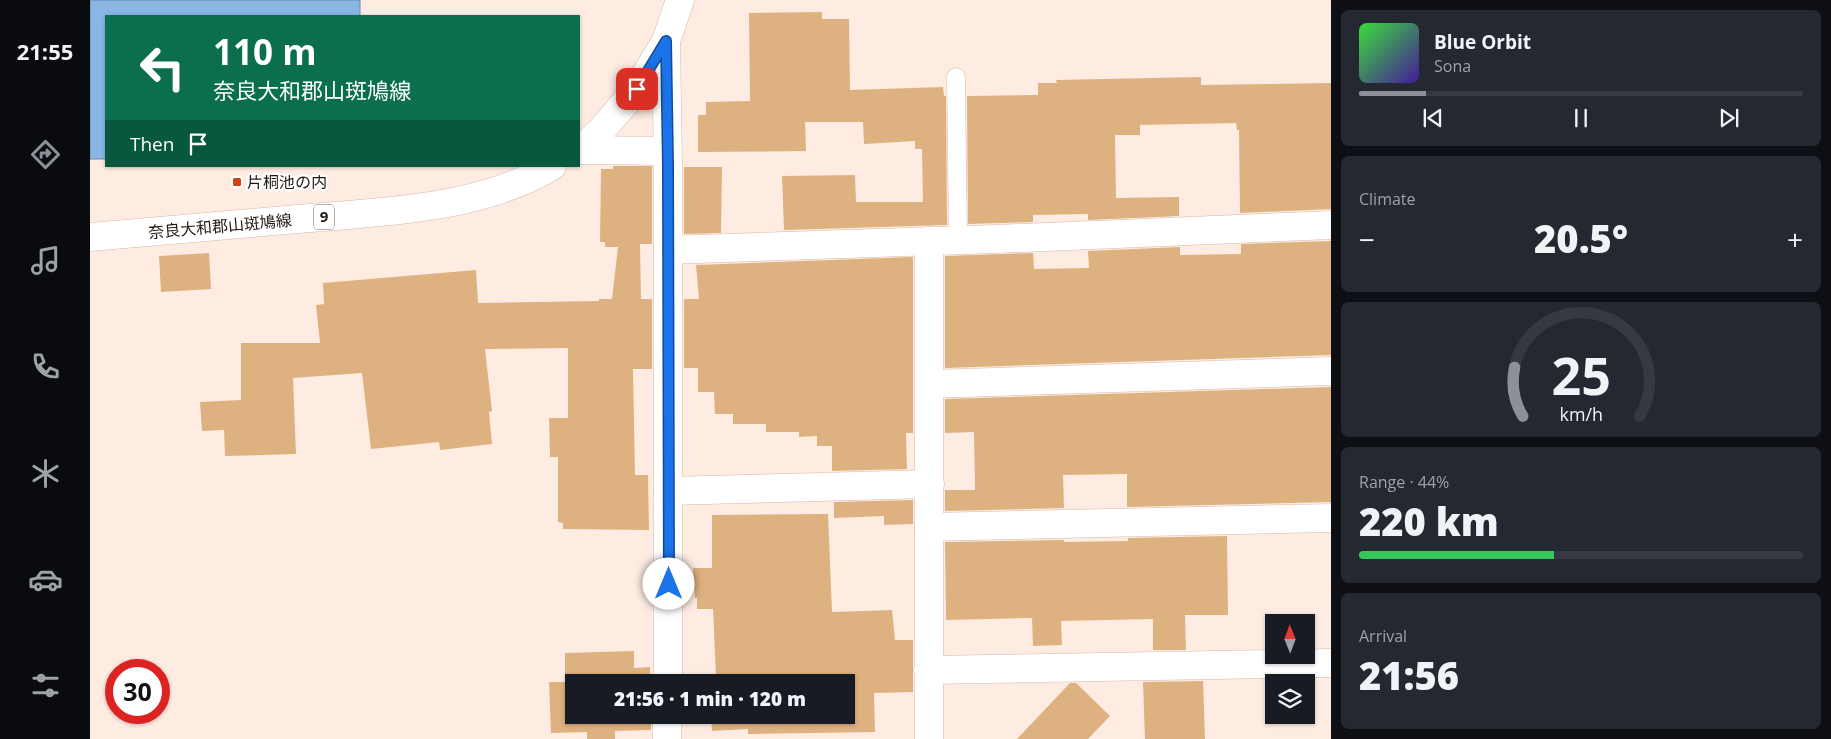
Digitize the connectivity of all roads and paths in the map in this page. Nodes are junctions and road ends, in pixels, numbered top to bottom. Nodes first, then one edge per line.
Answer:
1 (680, 0) edge
2 (666, 41) junction
3 (956, 77) dead end
4 (580, 149) edge
5 (580, 150) edge
6 (668, 150) junction
7 (550, 167) edge
8 (1331, 225) edge
9 (90, 237) edge
10 (958, 240) junction
11 (929, 241) junction
12 (668, 250) junction
13 (1331, 371) edge
14 (930, 384) junction
15 (930, 484) junction
16 (668, 491) junction
17 (1331, 518) edge
18 (929, 527) junction
19 (1331, 663) edge
20 (928, 670) junction
21 (668, 674) edge
22 (667, 724) edge
23 (667, 739) edge
24 (929, 739) edge

1 - 2 street
2 - 4 street
2 - 6 street
3 - 10 lane
5 - 6 street
6 - 12 street
7 - 9 street, 奈良大和郡山斑鳩線 / 9
8 - 10 street
10 - 11 street
11 - 12 street
11 - 14 street
12 - 16 street
13 - 14 street
14 - 15 street
15 - 16 street
15 - 18 street
16 - 21 street
17 - 18 street
18 - 20 street
19 - 20 street
20 - 24 street
22 - 23 street

